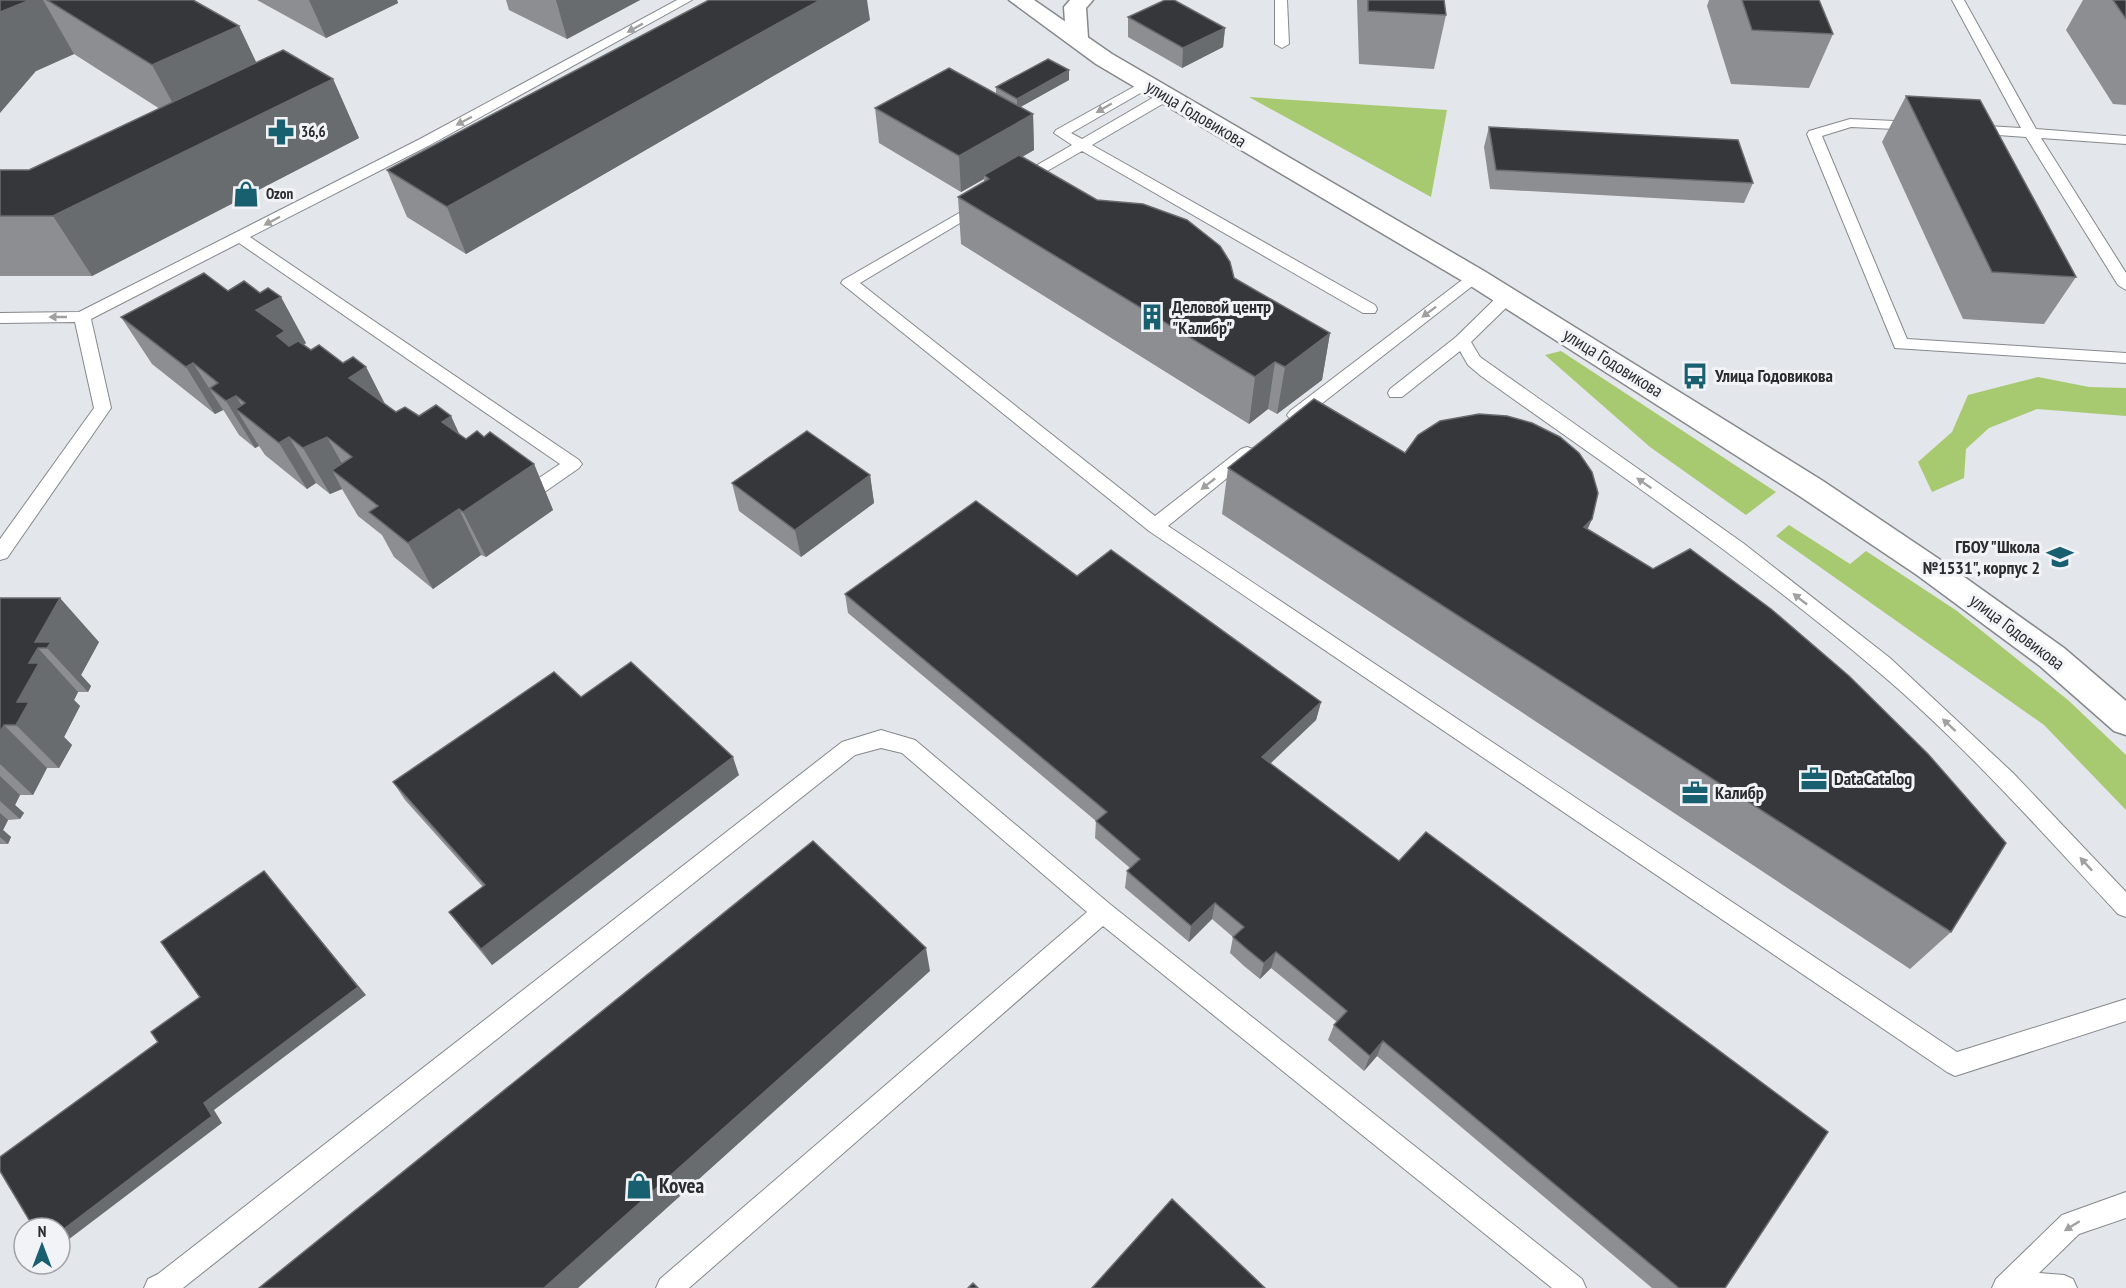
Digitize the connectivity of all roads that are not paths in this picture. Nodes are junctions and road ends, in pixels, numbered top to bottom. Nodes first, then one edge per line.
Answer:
1 (686, 0) edge
2 (1020, 0) edge
3 (1082, 0) edge
4 (1281, 0) edge
5 (1958, 0) edge
6 (1077, 38) junction
7 (1282, 44) dead end
8 (1156, 90) junction
9 (1929, 127) edge
10 (1951, 128) edge
11 (2030, 132) junction
12 (2126, 140) edge
13 (425, 142) junction
14 (1080, 144) junction
15 (444, 152) edge
16 (241, 238) junction
17 (1475, 277) junction
18 (2126, 285) edge
19 (1507, 297) junction
20 (1369, 309) dead end
21 (82, 317) junction
22 (0, 318) edge
23 (1462, 341) junction
24 (2126, 358) edge
25 (1396, 393) dead end
26 (1283, 426) edge
27 (1264, 440) edge
28 (530, 494) edge
29 (1155, 526) junction
30 (0, 553) edge
31 (2126, 721) edge
32 (2126, 907) edge
33 (1102, 912) junction
34 (2126, 1010) edge
35 (2126, 1205) edge
36 (2008, 1286) edge
37 (162, 1287) edge
38 (669, 1288) edge
39 (1573, 1288) edge
40 (2064, 1288) edge

1 -> 13 lane
2 - 6 street, улица Годовикова
3 - 6 street
4 - 7 lane
5 - 11 lane
6 - 8 street, улица Годовикова
8 - 14 lane
8 -> 14 lane
8 - 17 street, улица Годовикова
9 - 24 lane
10 - 11 lane
11 - 12 lane
11 - 18 lane
13 - 15 lane
13 -> 16 lane
14 - 20 lane
14 - 29 lane
16 - 21 lane
16 - 28 lane
17 - 19 street, улица Годовикова
17 -> 26 lane
19 - 23 lane
19 - 31 street, улица Годовикова
21 -> 22 lane
21 - 30 lane
23 - 25 lane
32 -> 23 lane
27 -> 29 lane
29 - 34 lane
33 - 37 lane
33 - 38 lane
33 - 39 lane
35 -> 36 lane
36 - 40 lane

